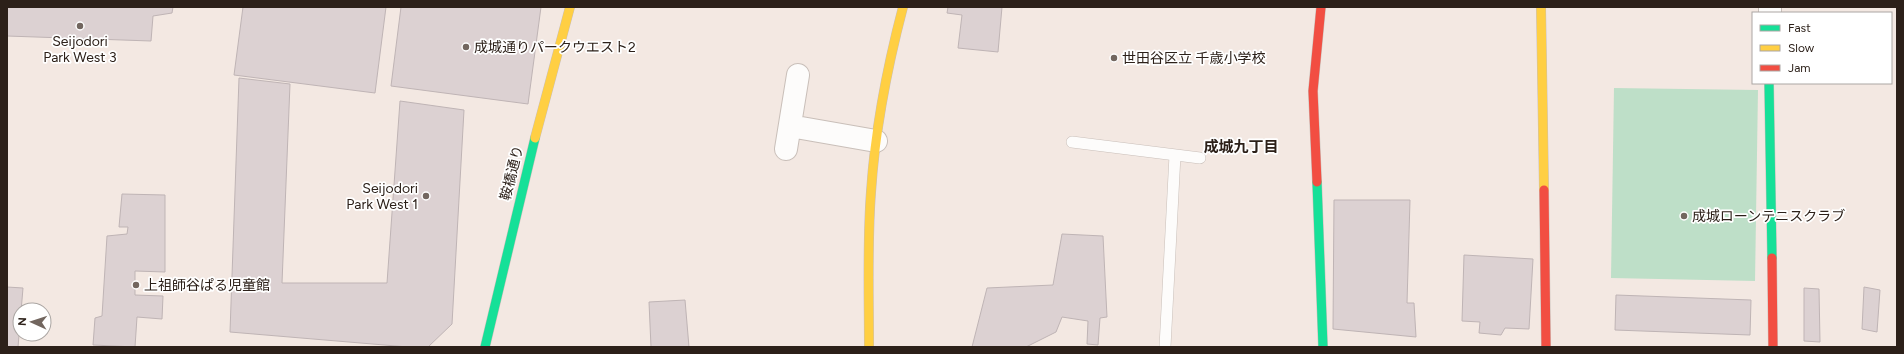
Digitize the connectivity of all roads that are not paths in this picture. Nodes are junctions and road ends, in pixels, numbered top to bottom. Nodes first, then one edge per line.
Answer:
1 (570, 7) edge
2 (903, 7) edge
3 (1321, 7) edge
4 (1541, 7) edge
5 (798, 75) dead end
6 (1769, 84) edge
7 (790, 126) junction
8 (876, 141) junction
9 (1072, 142) dead end
10 (786, 149) dead end
11 (1175, 155) junction
12 (1200, 158) dead end
13 (485, 347) edge
14 (869, 347) edge
15 (1165, 347) edge
16 (1323, 347) edge
17 (1546, 347) edge
18 (1773, 347) edge

1 - 13 street, 鞍橋通り
2 - 8 street
3 - 16 street
4 - 17 street
5 - 7 street
6 - 18 street
7 - 8 street
7 - 10 street
8 - 14 street
9 - 11 lane
11 - 12 lane
11 - 15 lane

